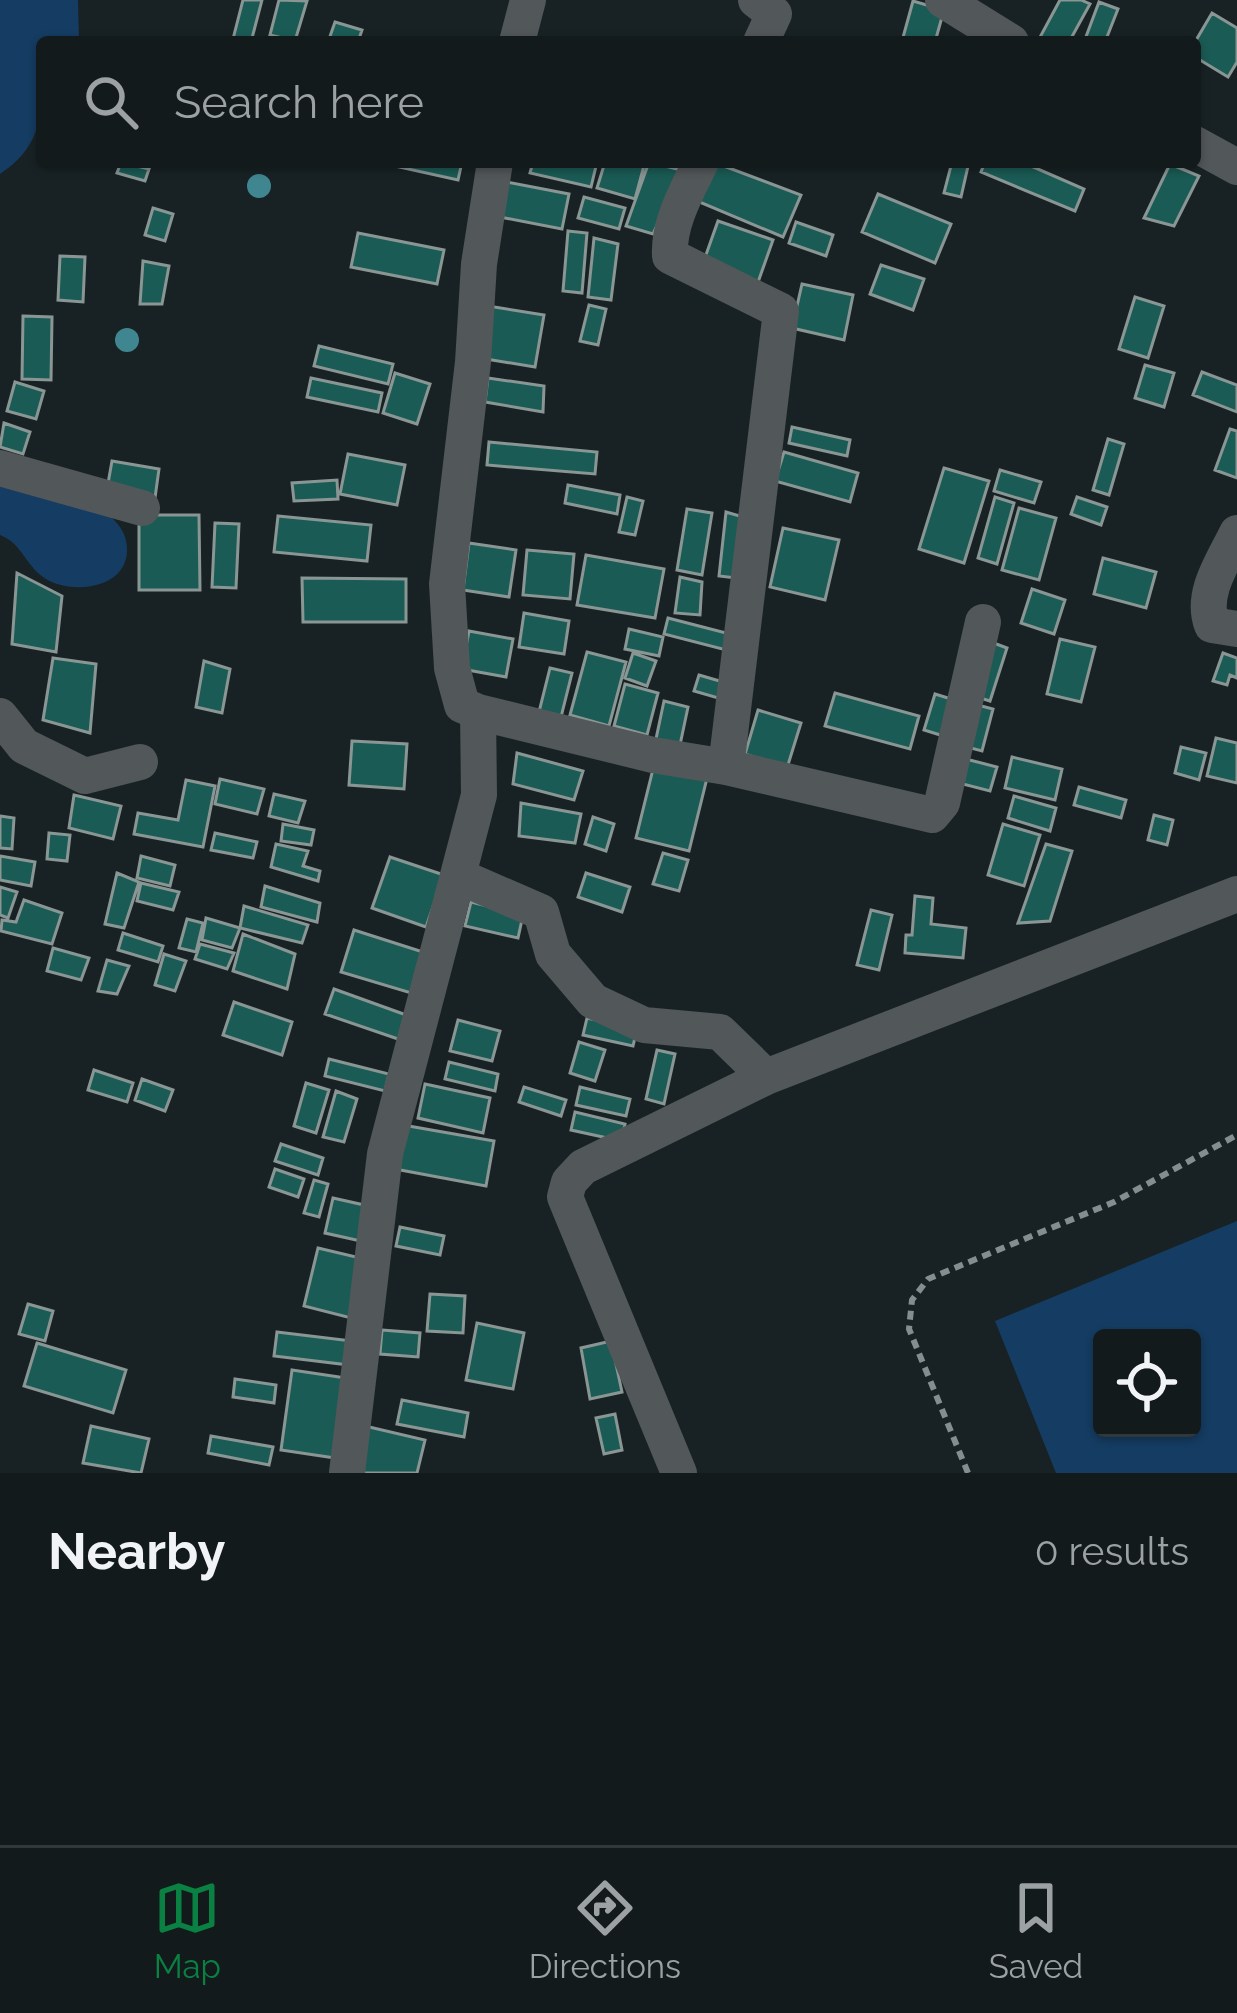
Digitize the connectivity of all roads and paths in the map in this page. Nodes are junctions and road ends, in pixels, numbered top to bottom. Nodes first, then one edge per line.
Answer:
1 (529, 0) edge
2 (943, 0) edge
3 (519, 36) edge
4 (1001, 36) edge
5 (1201, 147) edge
6 (1237, 167) edge
7 (494, 168) edge
8 (698, 168) edge
9 (0, 468) edge
10 (142, 508) dead end
11 (1237, 533) edge
12 (983, 622) dead end
13 (1237, 628) edge
14 (478, 712) junction
15 (0, 716) edge
16 (140, 762) dead end
17 (726, 767) junction
18 (458, 876) junction
19 (1237, 894) edge
20 (766, 1077) junction
21 (1237, 1135) edge
22 (347, 1473) edge
23 (679, 1473) edge
24 (968, 1473) edge

1 - 3 street
2 - 4 street
5 - 6 street
7 - 14 street
8 - 17 street
9 - 10 street
11 - 13 street
12 - 17 street
14 - 17 street
14 - 18 street
15 - 16 street
18 - 20 street
18 - 22 street
19 - 20 street
20 - 23 street
21 - 24 path

